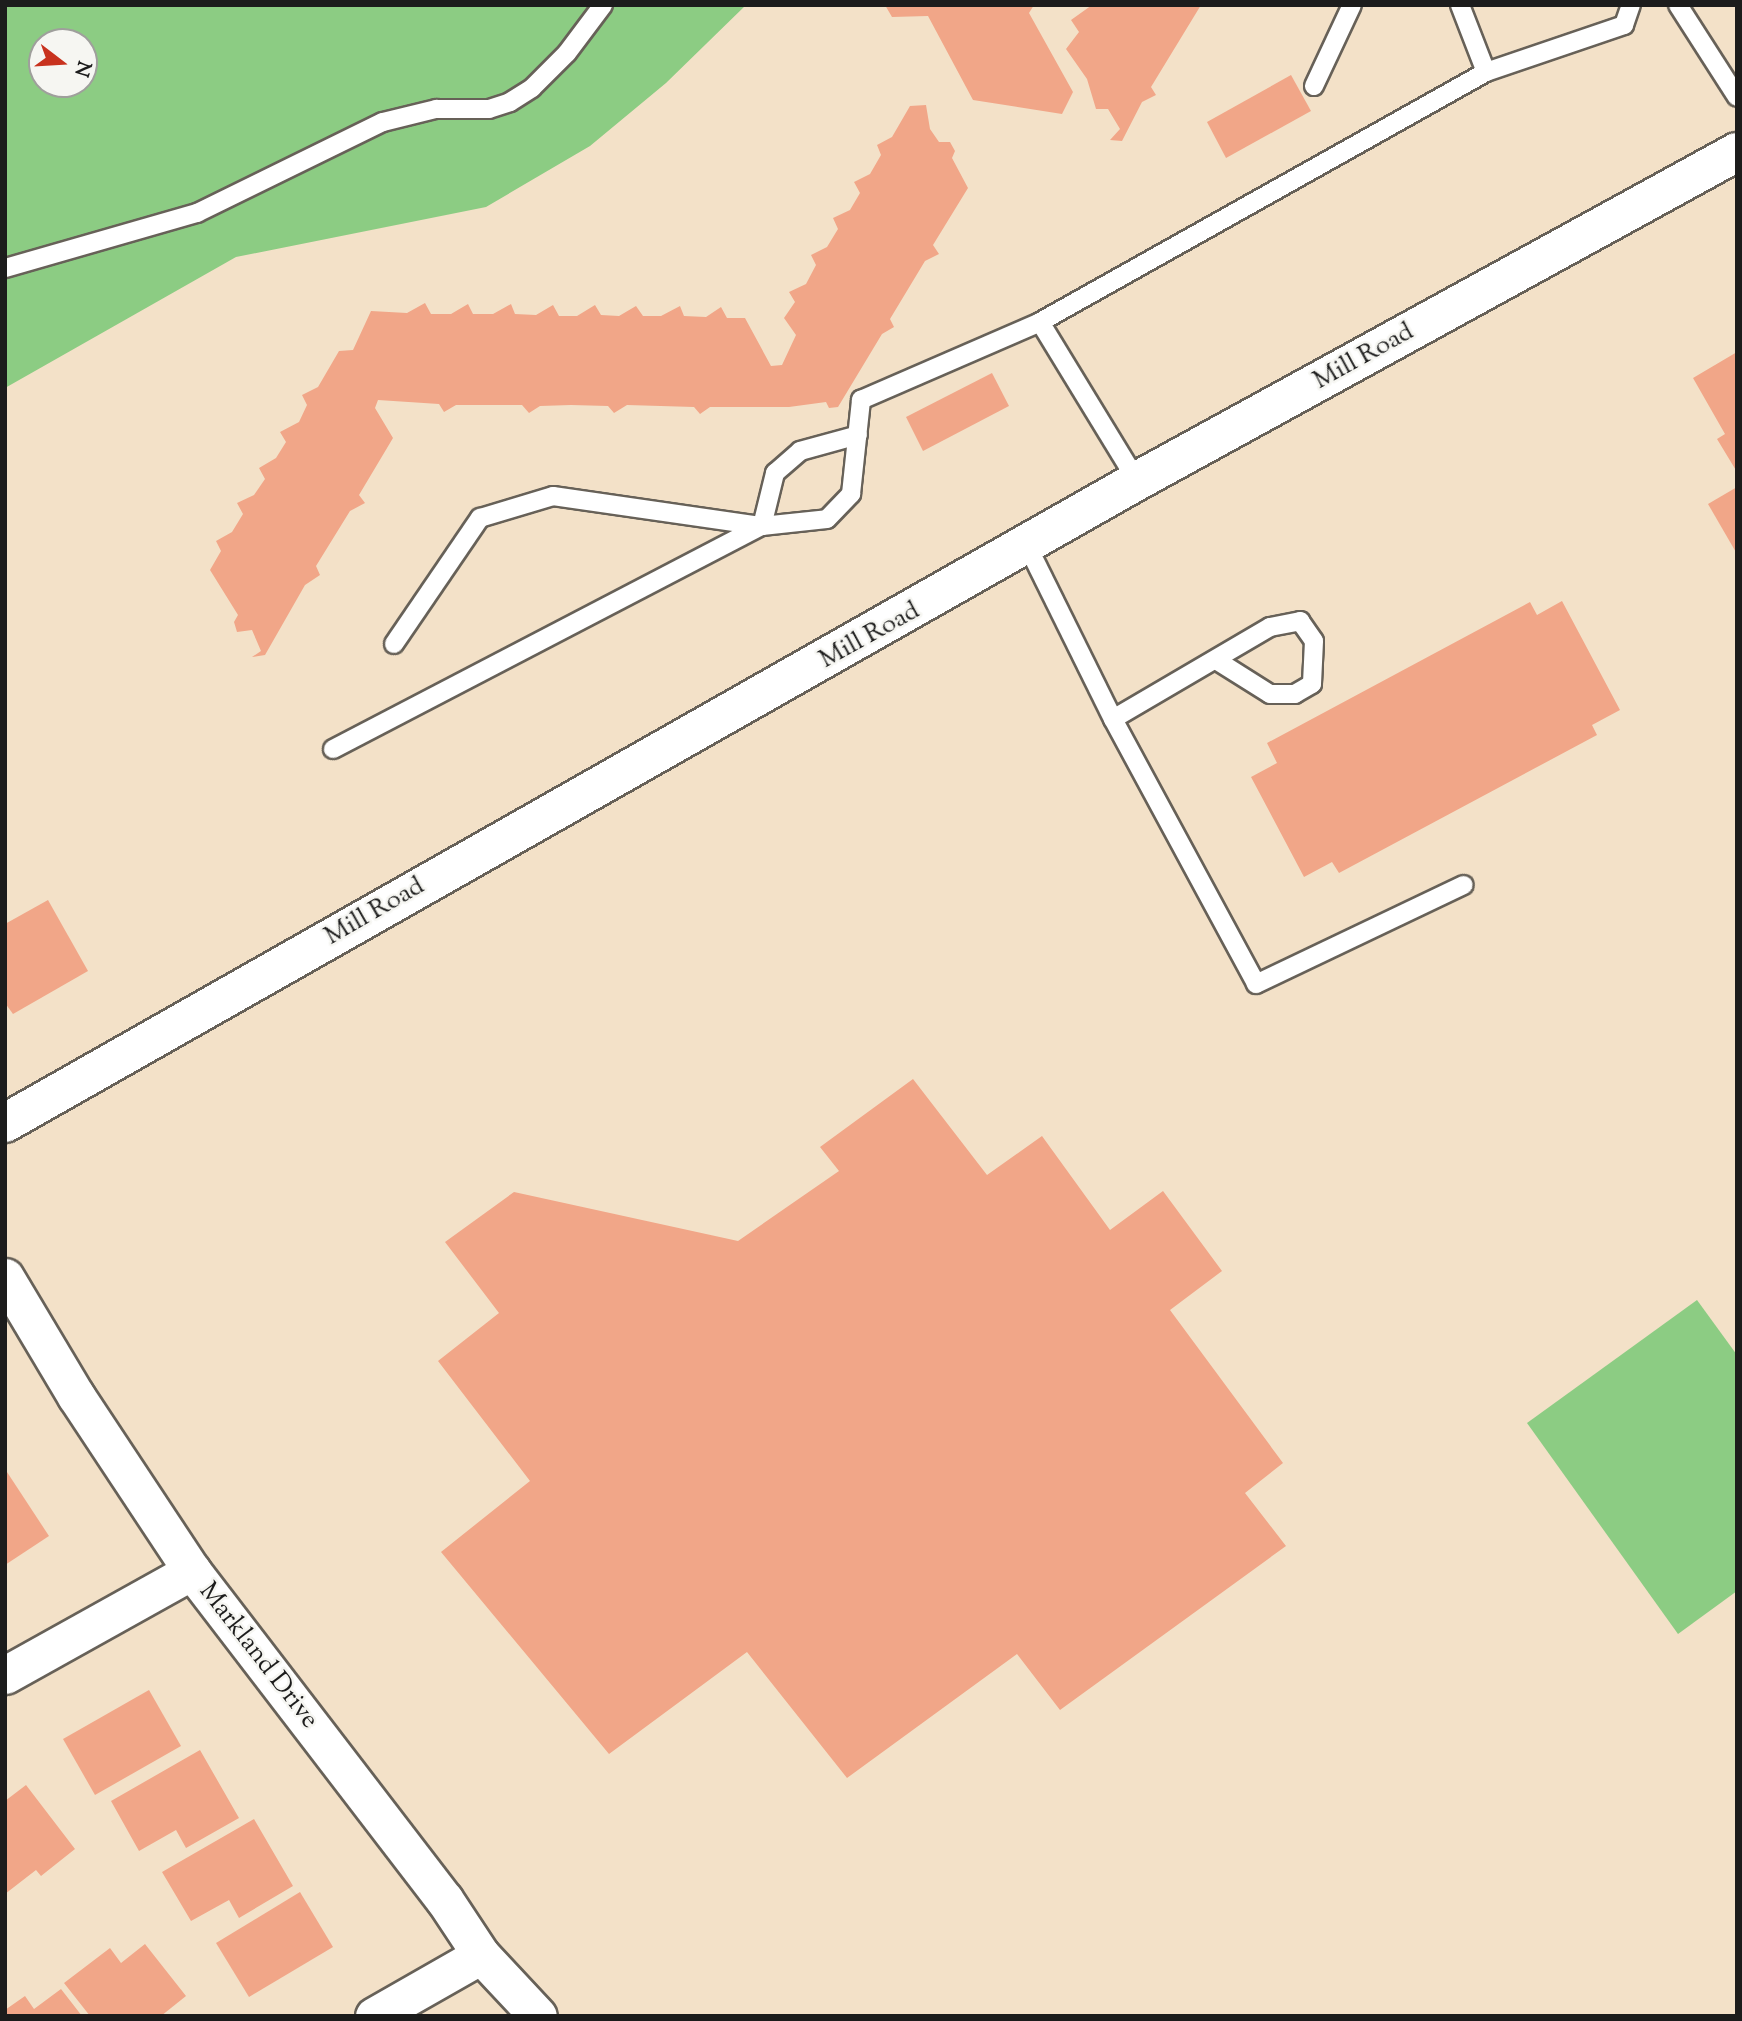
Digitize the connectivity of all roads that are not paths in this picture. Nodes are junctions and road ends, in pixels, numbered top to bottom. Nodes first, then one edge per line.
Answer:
1 (603, 5) edge
2 (1352, 5) edge
3 (1460, 5) edge
4 (1631, 5) edge
5 (1678, 5) edge
6 (1486, 72) junction
7 (1314, 86) dead end
8 (1737, 97) edge
9 (1737, 152) edge
10 (5, 268) edge
11 (1040, 322) junction
12 (858, 435) junction
13 (1138, 481) junction
14 (762, 526) junction
15 (1028, 547) junction
16 (394, 644) dead end
17 (1216, 660) junction
18 (1113, 719) junction
19 (333, 750) dead end
20 (1464, 885) dead end
21 (5, 1123) edge
22 (5, 1278) edge
23 (192, 1571) junction
24 (5, 1675) edge
25 (481, 1955) junction
26 (374, 2016) edge
27 (538, 2016) edge

1 - 10 lane
2 - 7 lane
3 - 6 lane
4 - 6 lane
5 - 8 lane
6 - 11 lane
9 - 13 street, Mill Road
11 - 12 lane
11 - 13 lane
12 - 14 lane
12 - 14 lane
13 - 15 street, Mill Road
14 - 16 lane
14 - 19 lane
15 - 18 lane
15 - 21 street, Mill Road
17 - 17 lane
17 - 18 lane
18 - 20 lane
22 - 23 street, Markland Drive
23 - 24 street
23 - 25 street, Markland Drive
25 - 26 street
25 - 27 street, Markland Drive

